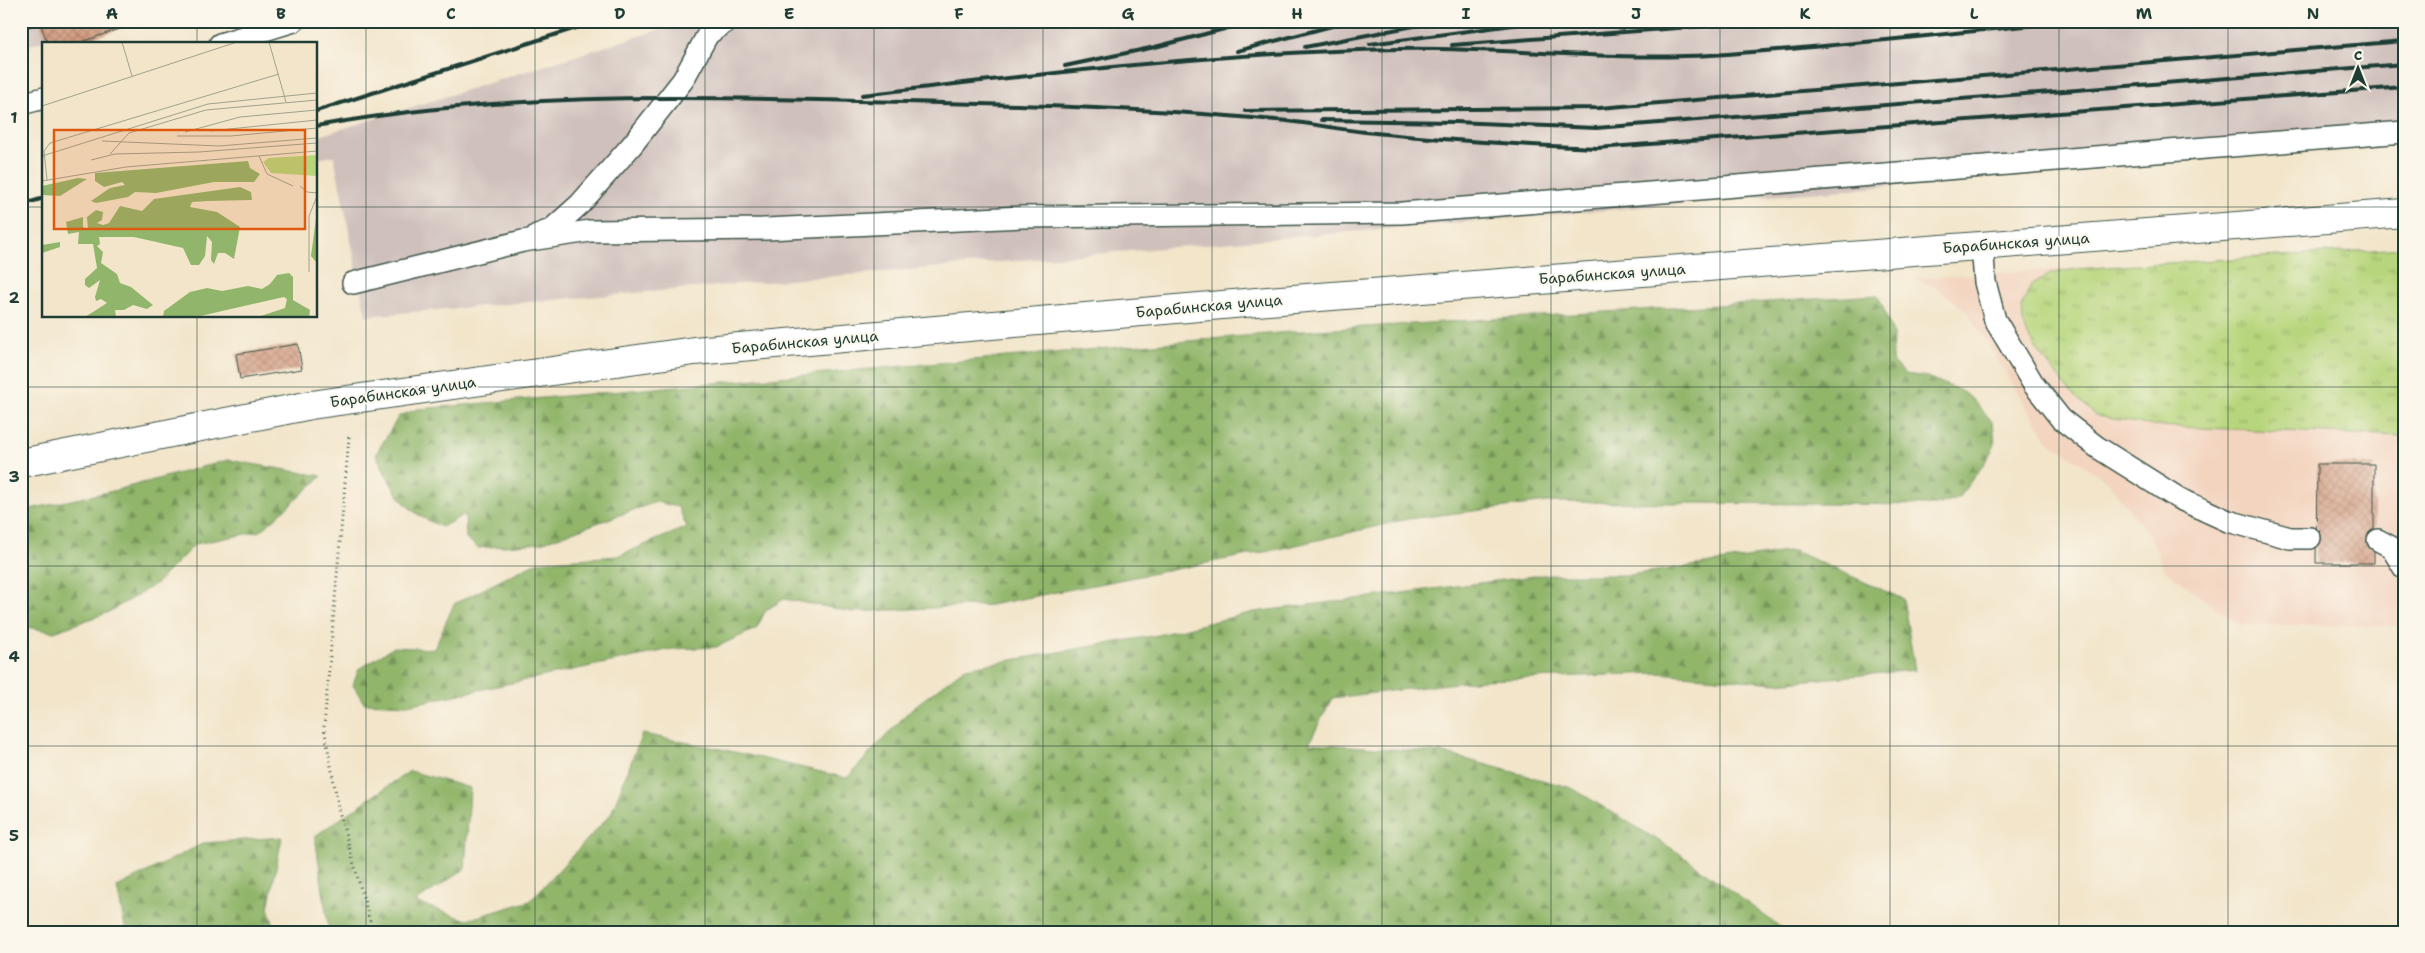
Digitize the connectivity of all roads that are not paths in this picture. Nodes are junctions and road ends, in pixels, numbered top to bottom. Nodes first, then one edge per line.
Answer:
1 (294, 21) edge
2 (727, 21) edge
3 (226, 42) edge
4 (42, 99) edge
5 (21, 104) edge
6 (2404, 132) edge
7 (2404, 213) edge
8 (523, 241) junction
9 (1982, 246) junction
10 (352, 283) dead end
11 (21, 463) edge
12 (2310, 538) dead end
13 (2378, 540) dead end
14 (2404, 568) edge

1 - 3 lane
2 - 8 lane
4 - 5 lane
6 - 8 lane
7 - 9 main road, Барабинская улица
8 - 10 lane
9 - 11 main road, Барабинская улица
9 - 12 lane
13 - 14 lane

